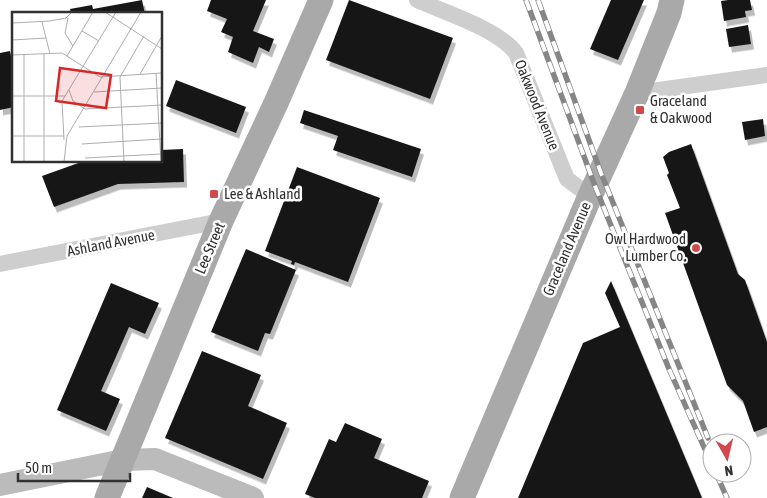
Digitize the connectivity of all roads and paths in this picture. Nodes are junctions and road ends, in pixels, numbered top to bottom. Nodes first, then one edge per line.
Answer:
1 (321, 0) edge
2 (417, 0) edge
3 (672, 0) edge
4 (767, 75) edge
5 (637, 93) junction
6 (590, 196) junction
7 (221, 221) junction
8 (0, 264) edge
9 (123, 460) junction
10 (0, 485) edge
11 (107, 498) edge
12 (253, 498) edge
13 (462, 498) edge

1 - 7 main road, Lee Street
2 - 6 street, Oakwood Avenue
3 - 5 main road, Graceland Avenue
4 - 5 street
5 - 6 main road, Graceland Avenue
6 - 13 main road, Graceland Avenue
7 - 8 street, Ashland Avenue
7 - 9 main road, Lee Street
9 - 10 street
9 - 11 main road, Lee Street
9 - 12 street

